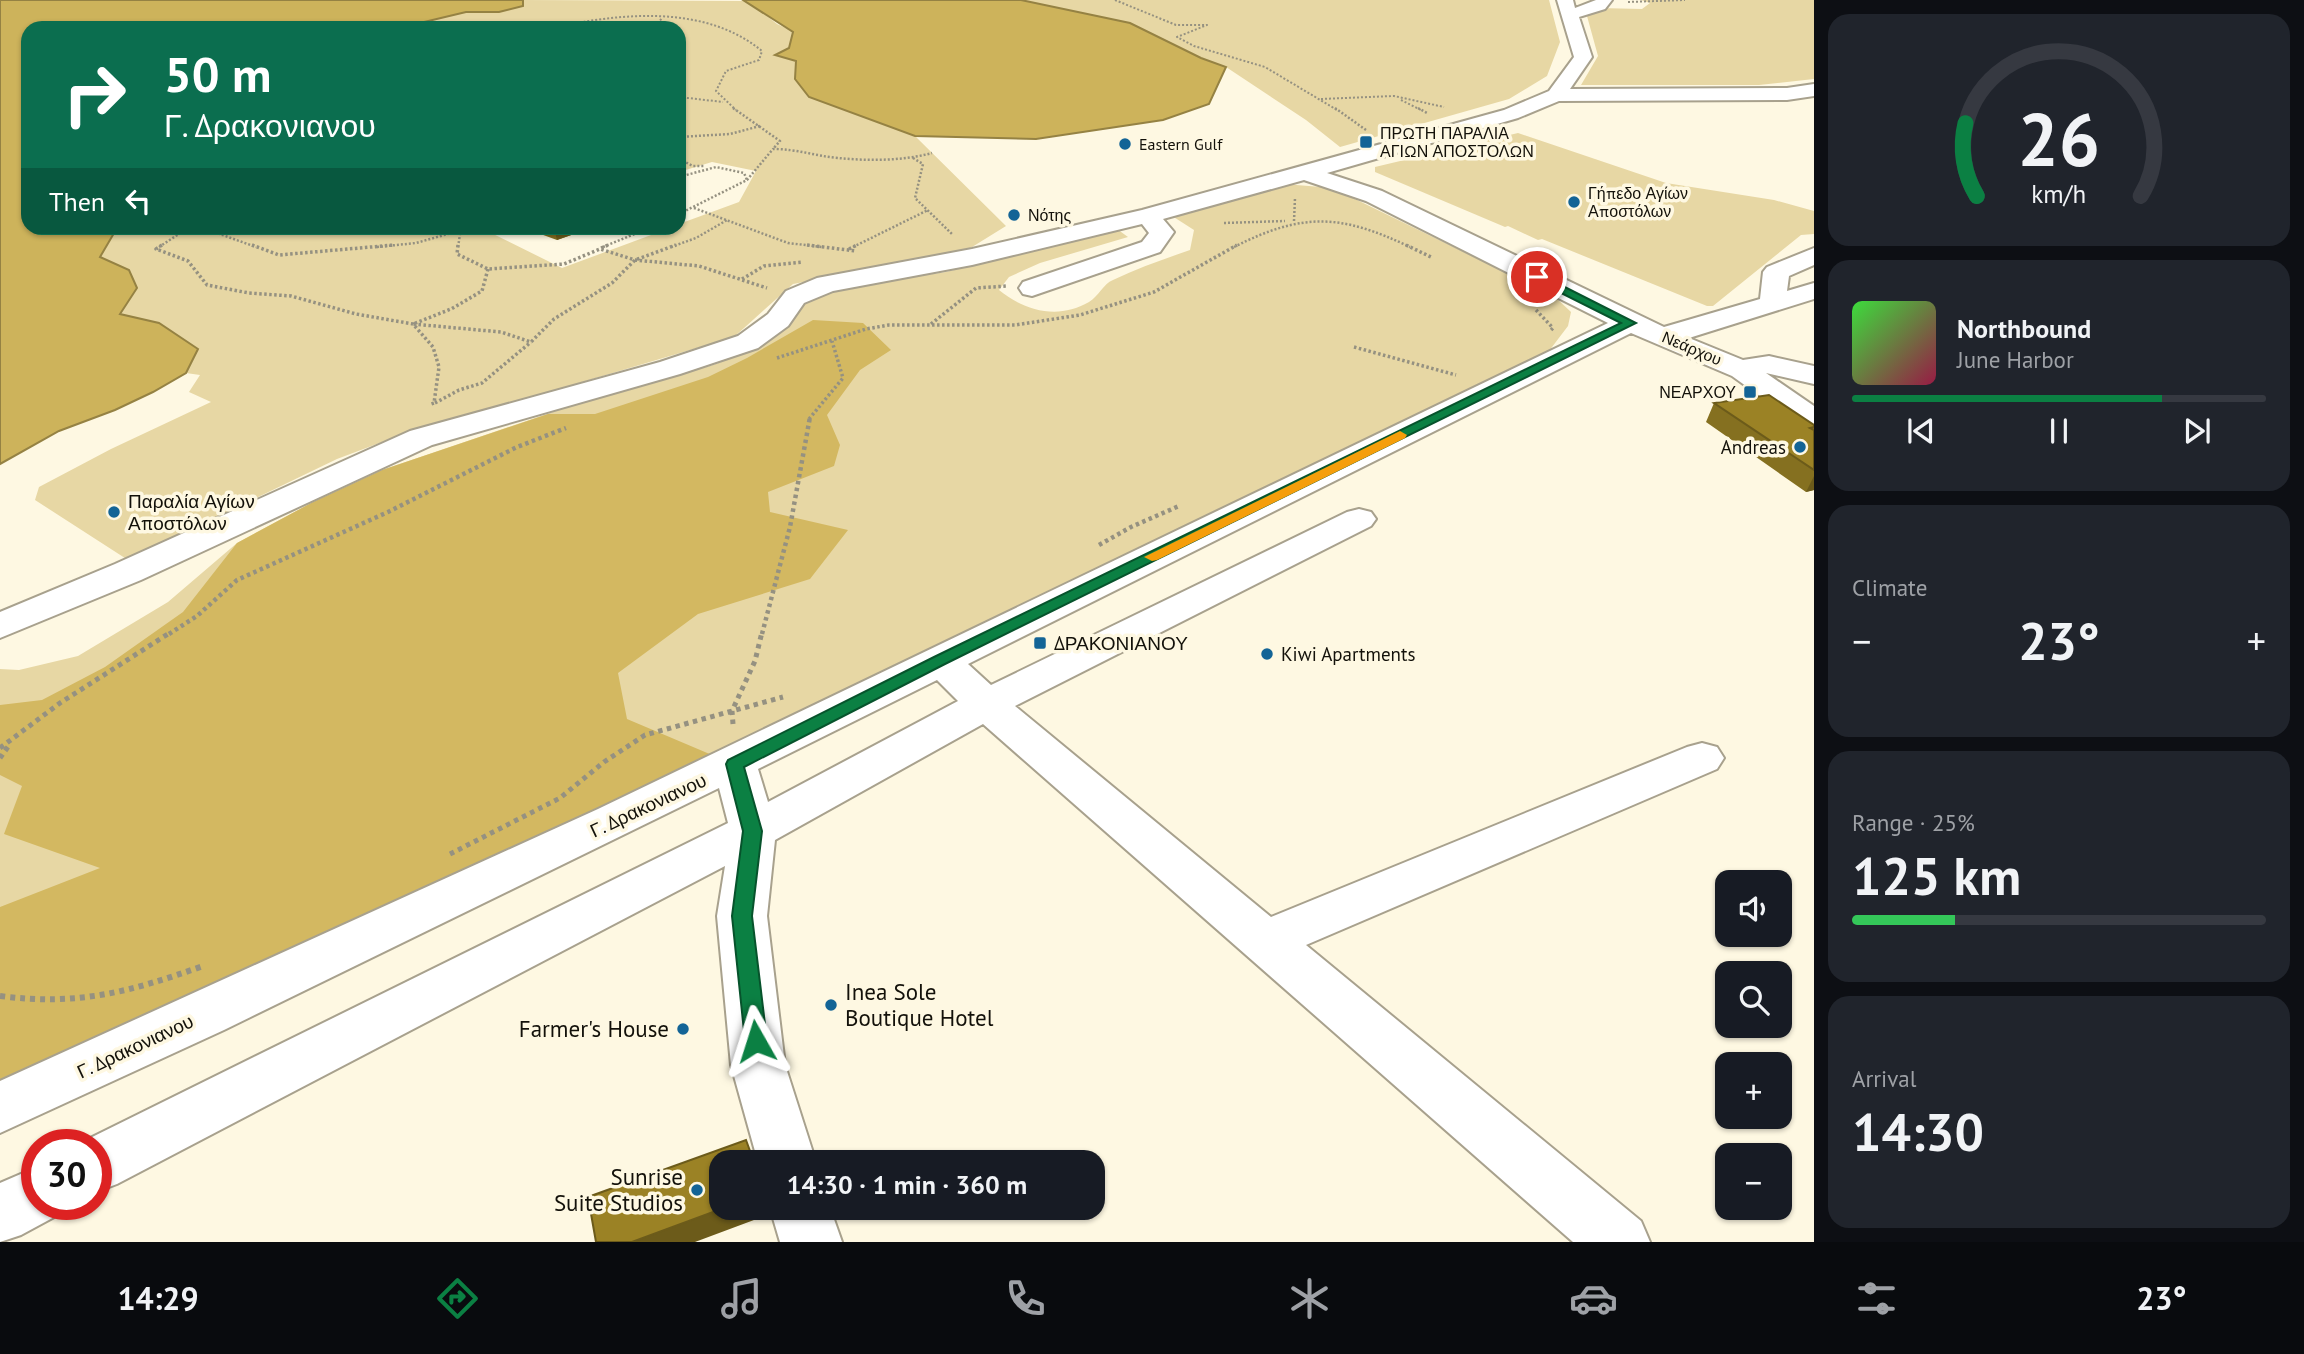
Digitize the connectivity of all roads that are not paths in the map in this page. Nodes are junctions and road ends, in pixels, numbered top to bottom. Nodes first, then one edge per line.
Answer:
1 (1604, 1) edge
2 (1566, 8) edge
3 (1814, 90) edge
4 (1556, 95) junction
5 (1323, 174) junction
6 (1154, 224) junction
7 (1814, 256) edge
8 (1032, 288) road end
9 (1814, 291) edge
10 (1773, 303) junction
11 (1648, 329) junction
12 (1742, 370) junction
13 (1814, 375) edge
14 (1814, 420) edge
15 (1359, 519) dead end
16 (0, 626) edge
17 (940, 660) junction
18 (986, 704) junction
19 (1702, 758) dead end
20 (735, 764) junction
21 (753, 831) junction
22 (1264, 941) junction
23 (0, 1108) edge
24 (783, 1150) edge
25 (112, 1157) edge
26 (21, 1203) edge
27 (0, 1214) edge
28 (804, 1220) edge
29 (811, 1242) edge
30 (1619, 1242) edge

1 - 2 street
2 - 4 street
3 - 4 street
4 - 5 street
5 - 6 street
5 - 11 street, Νεάρχου
6 - 8 street
6 - 16 street
7 - 10 street
9 - 10 street, Γ. Δρακονιανου
10 - 11 street, Γ. Δρακονιανου
11 - 12 street, Νεάρχου
11 - 17 street, Γ. Δρακονιανου
12 - 13 street
12 - 14 street, Νεάρχου
15 - 18 street
17 - 18 street
17 - 20 street, Γ. Δρακονιανου
18 - 21 street
18 - 22 street
19 - 22 street
20 - 21 street
20 - 23 street, Γ. Δρακονιανου
21 - 24 street
21 - 25 street
22 - 30 street
26 - 27 street
28 - 29 street

